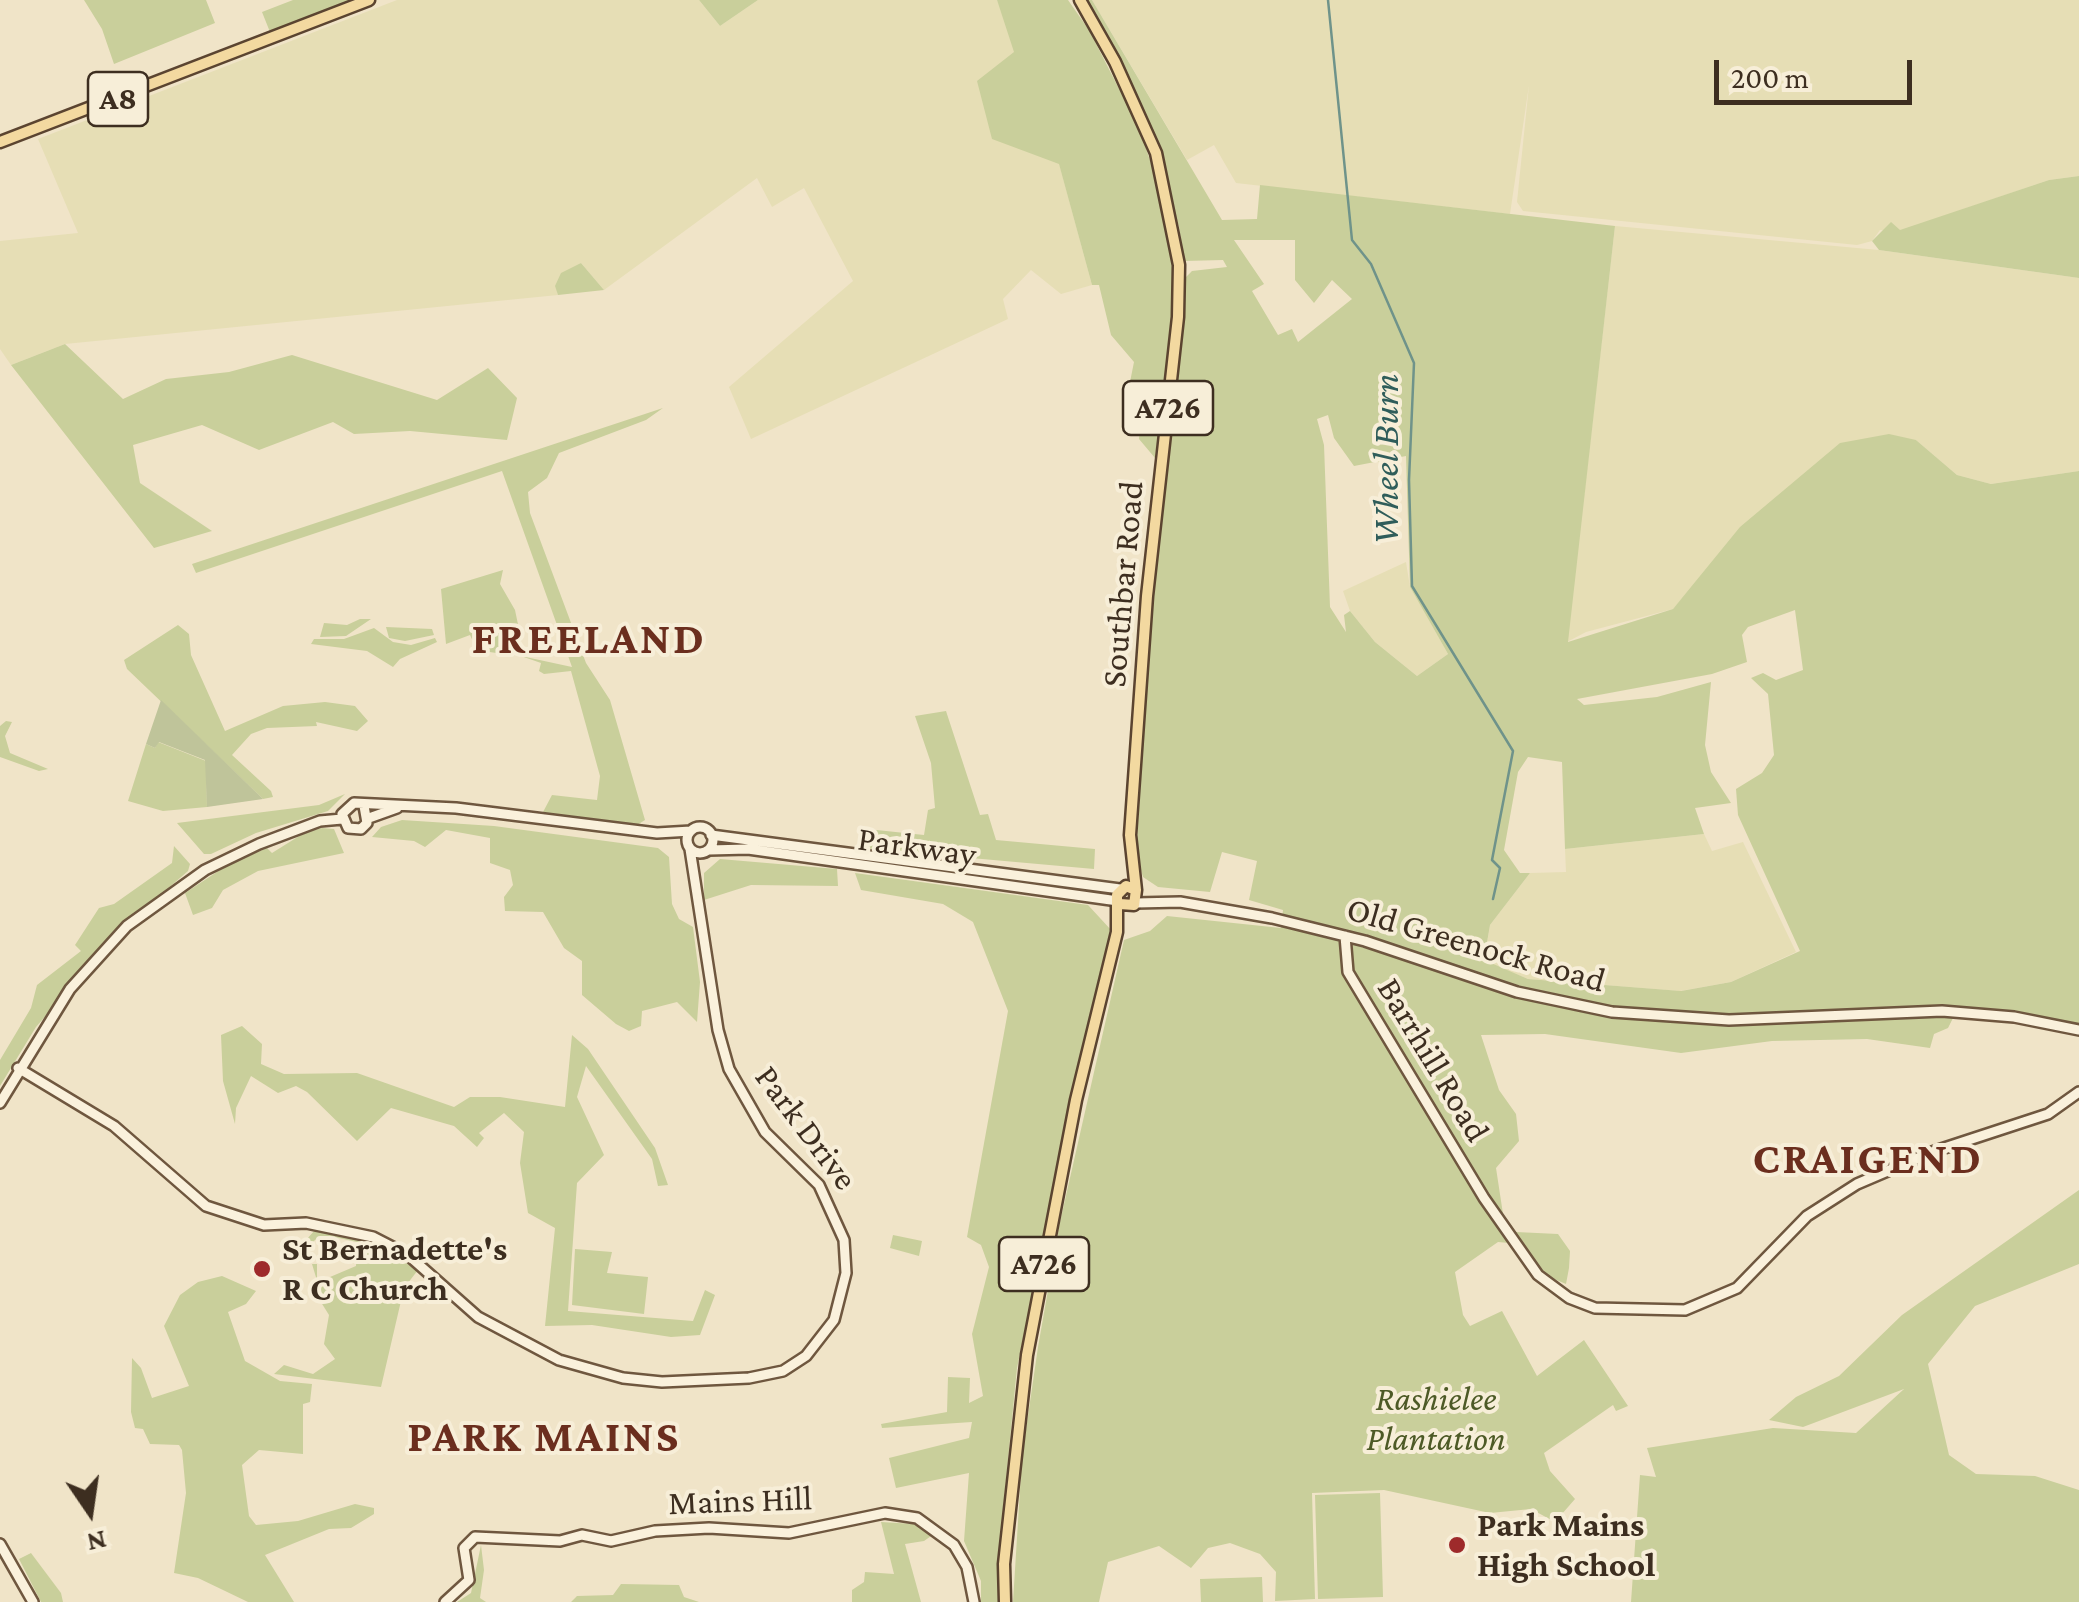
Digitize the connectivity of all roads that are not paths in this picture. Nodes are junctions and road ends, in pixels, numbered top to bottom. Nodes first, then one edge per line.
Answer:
1 (369, 0) edge
2 (1080, 0) edge
3 (0, 142) edge
4 (364, 806) junction
5 (415, 806) junction
6 (342, 818) junction
7 (369, 818) junction
8 (691, 832) junction
9 (657, 833) junction
10 (712, 834) junction
11 (1130, 836) junction
12 (690, 848) junction
13 (708, 850) junction
14 (694, 878) junction
15 (1120, 895) junction
16 (1136, 897) junction
17 (1118, 932) junction
18 (1345, 936) junction
19 (2079, 1030) edge
20 (18, 1068) junction
21 (2079, 1092) edge
22 (0, 1104) edge
23 (0, 1544) edge
24 (33, 1602) edge
25 (445, 1602) edge
26 (974, 1602) edge
27 (1005, 1602) edge

1 - 3 main road, A8
2 - 11 main road, Southbar Road / A726
4 - 5 street
4 - 6 street
4 - 7 street
5 - 7 street
5 - 9 street
6 - 7 street
6 - 20 street
8 - 9 street
8 - 10 street, Parkway
8 - 12 street, Park Drive
9 - 12 street
10 - 13 street
10 - 15 street, Parkway
11 - 15 main road, Southbar Road / A726
11 - 16 main road, Southbar Road / A726
12 - 13 street, Parkway
12 - 14 street, Park Drive
13 - 14 street
13 - 15 street, Parkway
14 - 20 street, Park Drive
15 - 16 main road
15 - 16 main road
15 - 17 main road, A726
16 - 17 main road, A726
16 - 18 street, Old Greenock Road
17 - 27 main road, A726
18 - 19 street, Old Greenock Road
18 - 21 street, Barrhill Road
20 - 22 street
23 - 24 street
25 - 26 street, Mains Hill

